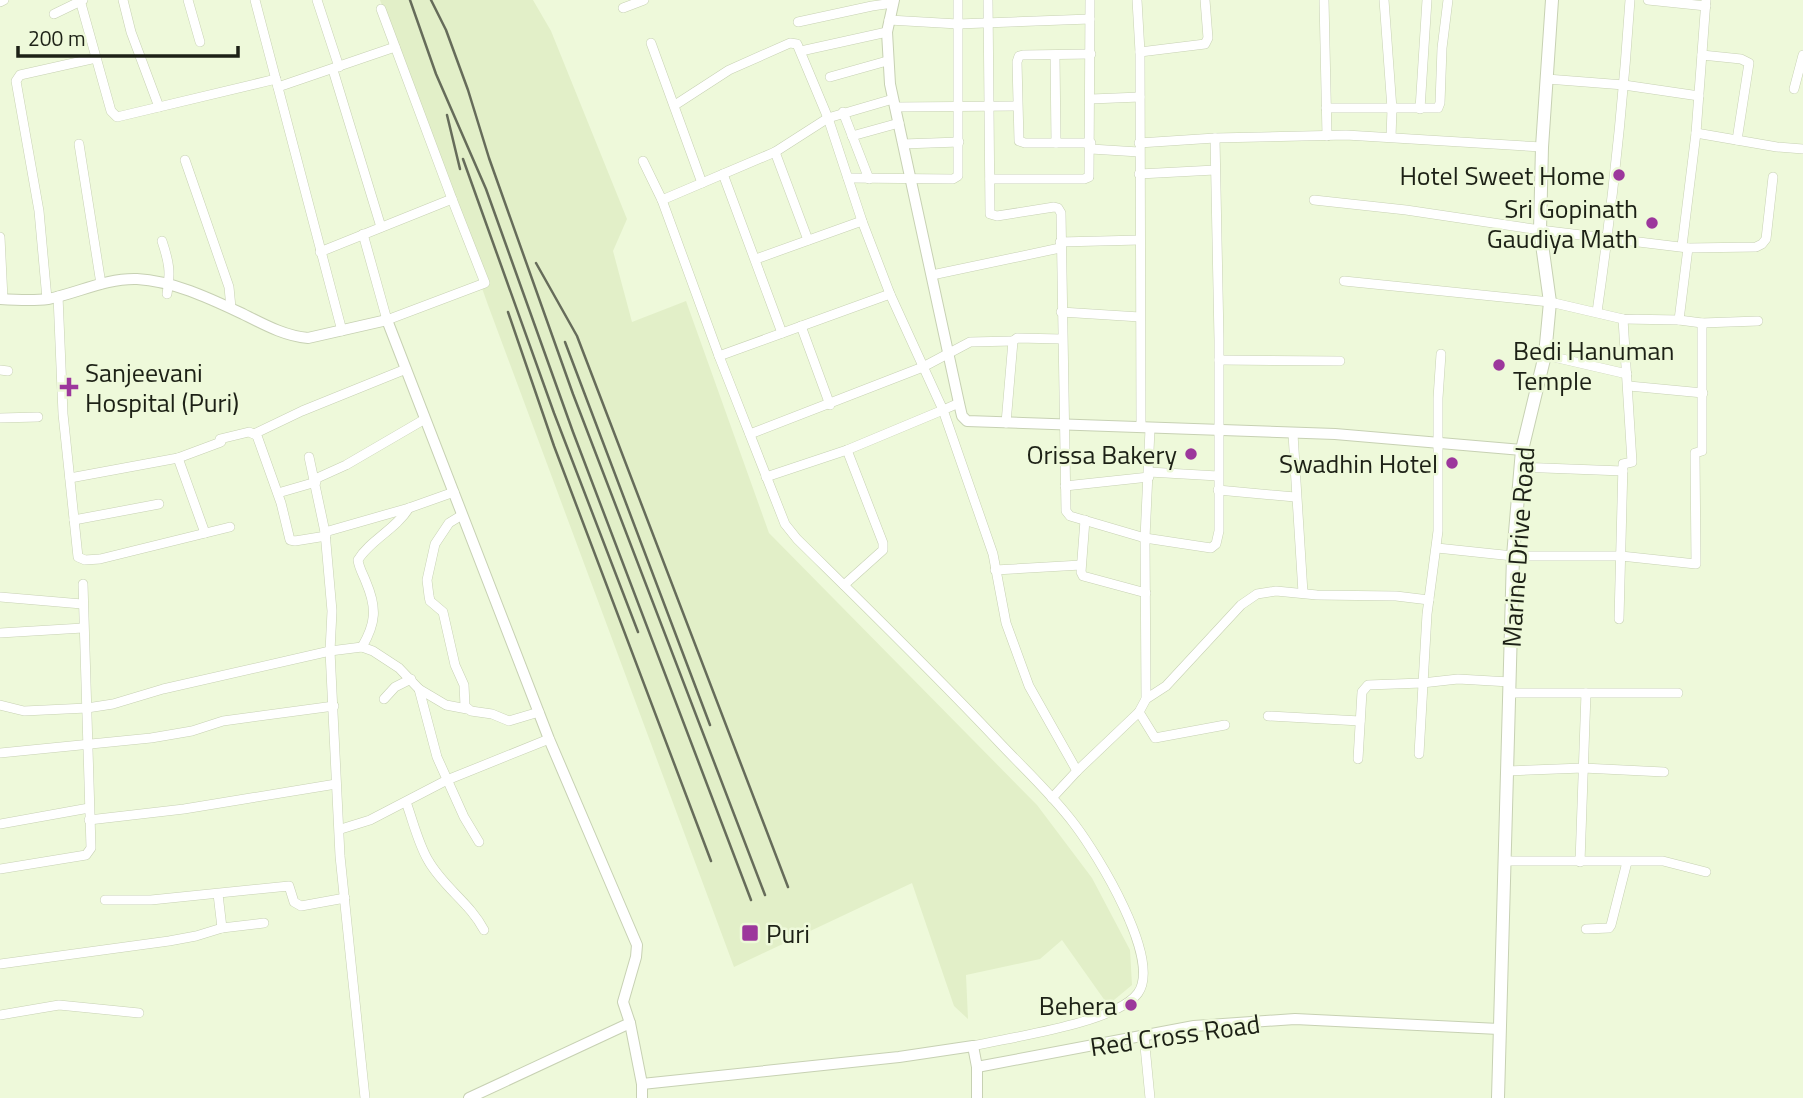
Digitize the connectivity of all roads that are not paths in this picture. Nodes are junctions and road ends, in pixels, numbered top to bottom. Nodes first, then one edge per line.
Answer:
1 (81, 0) edge
2 (122, 0) edge
3 (188, 0) edge
4 (255, 0) edge
5 (317, 0) edge
6 (644, 0) edge
7 (958, 0) edge
8 (988, 0) edge
9 (1090, 0) edge
10 (1137, 0) edge
11 (1205, 0) edge
12 (1324, 0) edge
13 (1384, 0) edge
14 (1427, 0) edge
15 (1448, 0) edge
16 (1552, 0) edge
17 (1630, 0) edge
18 (1648, 0) edge
19 (893, 2) edge
20 (1706, 3) edge
21 (623, 8) dead end
22 (381, 9) dead end
23 (54, 14) dead end
24 (1090, 19) junction
25 (798, 22) dead end
26 (988, 23) junction
27 (958, 24) junction
28 (888, 26) junction
29 (200, 42) dead end
30 (651, 43) dead end
31 (396, 47) junction
32 (802, 51) junction
33 (1140, 52) junction
34 (1091, 54) junction
35 (1055, 55) junction
36 (1702, 55) junction
37 (1803, 55) edge
38 (96, 58) junction
39 (887, 61) junction
40 (336, 68) junction
41 (830, 76) dead end
42 (1547, 79) junction
43 (277, 83) junction
44 (1624, 85) junction
45 (1794, 89) dead end
46 (1699, 96) junction
47 (1140, 97) junction
48 (1091, 99) junction
49 (894, 103) junction
50 (675, 105) junction
51 (959, 106) junction
52 (989, 106) junction
53 (1017, 106) junction
54 (159, 107) junction
55 (1325, 108) junction
56 (1392, 109) junction
57 (1420, 109) junction
58 (843, 112) junction
59 (828, 118) junction
60 (899, 123) junction
61 (1696, 133) junction
62 (852, 136) junction
63 (1327, 136) junction
64 (1391, 137) junction
65 (1215, 138) junction
66 (1737, 140) junction
67 (959, 142) junction
68 (1056, 143) junction
69 (79, 144) dead end
70 (903, 144) junction
71 (1091, 146) junction
72 (1542, 147) junction
73 (1139, 148) junction
74 (1803, 149) edge
75 (775, 152) junction
76 (185, 160) dead end
77 (643, 161) dead end
78 (1215, 170) junction
79 (723, 174) junction
80 (1139, 174) junction
81 (1773, 177) dead end
82 (848, 178) junction
83 (910, 178) junction
84 (869, 179) junction
85 (990, 179) junction
86 (702, 183) junction
87 (452, 199) junction
88 (662, 200) junction
89 (1314, 200) dead end
90 (862, 220) junction
91 (381, 227) junction
92 (1540, 230) junction
93 (363, 234) junction
94 (0, 237) edge
95 (1608, 237) junction
96 (808, 240) junction
97 (1140, 240) junction
98 (162, 241) dead end
99 (1060, 245) junction
100 (1685, 247) junction
101 (320, 252) junction
102 (756, 259) junction
103 (932, 275) junction
104 (1344, 281) dead end
105 (101, 284) junction
106 (168, 290) junction
107 (890, 294) junction
108 (53, 297) junction
109 (2, 299) edge
110 (1550, 302) junction
111 (231, 308) junction
112 (1061, 312) junction
113 (1597, 312) junction
114 (1140, 317) junction
115 (1623, 319) junction
116 (387, 320) junction
117 (1679, 320) junction
118 (1758, 321) dead end
119 (1702, 323) junction
120 (801, 326) junction
121 (342, 331) junction
122 (782, 333) junction
123 (1062, 339) junction
124 (1013, 341) junction
125 (948, 353) junction
126 (1441, 354) dead end
127 (1545, 355) junction
128 (719, 356) junction
129 (1219, 360) junction
130 (1339, 361) dead end
131 (923, 367) junction
132 (406, 369) junction
133 (1627, 374) junction
134 (1629, 386) junction
135 (1703, 393) junction
136 (959, 403) junction
137 (830, 405) junction
138 (943, 410) junction
139 (38, 417) dead end
140 (0, 418) edge
141 (425, 419) junction
142 (1006, 423) junction
143 (1064, 426) junction
144 (1143, 427) junction
145 (1218, 431) junction
146 (1293, 434) junction
147 (256, 435) junction
148 (750, 435) junction
149 (1438, 443) junction
150 (1150, 445) junction
151 (847, 450) junction
152 (1522, 450) junction
153 (309, 457) dead end
154 (178, 458) junction
155 (1520, 467) junction
156 (1623, 471) junction
157 (1149, 474) junction
158 (1218, 476) junction
159 (766, 477) junction
160 (70, 478) junction
161 (316, 481) junction
162 (1065, 486) junction
163 (1218, 489) junction
164 (454, 492) junction
165 (278, 493) junction
166 (1295, 497) junction
167 (159, 504) dead end
168 (409, 508) junction
169 (462, 514) junction
170 (74, 520) junction
171 (1085, 520) junction
172 (230, 527) dead end
173 (205, 533) junction
174 (325, 534) junction
175 (1145, 538) junction
176 (1437, 548) junction
177 (1513, 556) junction
178 (1621, 556) junction
179 (1082, 565) junction
180 (995, 570) junction
181 (83, 584) dead end
182 (845, 585) junction
183 (1146, 593) junction
184 (1303, 593) junction
185 (0, 597) edge
186 (1429, 600) junction
187 (82, 604) junction
188 (1619, 619) dead end
189 (83, 628) junction
190 (0, 633) edge
191 (362, 647) junction
192 (331, 651) junction
193 (411, 679) junction
194 (1422, 683) junction
195 (1509, 688) junction
196 (419, 689) junction
197 (1586, 693) junction
198 (1678, 693) dead end
199 (384, 699) dead end
200 (1146, 699) junction
201 (0, 705) edge
202 (334, 706) junction
203 (86, 708) junction
204 (467, 709) junction
205 (539, 712) junction
206 (1139, 712) junction
207 (1268, 716) dead end
208 (1360, 721) junction
209 (1225, 725) dead end
210 (549, 738) junction
211 (88, 743) junction
212 (0, 753) edge
213 (1419, 754) dead end
214 (1358, 760) dead end
215 (1583, 768) junction
216 (1077, 771) junction
217 (1507, 771) junction
218 (1664, 772) dead end
219 (447, 780) junction
220 (336, 784) junction
221 (1052, 798) junction
222 (406, 802) junction
223 (89, 808) junction
224 (89, 820) junction
225 (0, 824) edge
226 (341, 829) junction
227 (479, 842) dead end
228 (1504, 861) junction
229 (1580, 862) junction
230 (1627, 862) junction
231 (0, 869) edge
232 (1706, 872) dead end
233 (218, 894) junction
234 (345, 898) junction
235 (105, 900) dead end
236 (264, 923) dead end
237 (222, 928) junction
238 (1586, 929) dead end
239 (484, 930) dead end
240 (0, 964) edge
241 (139, 1013) dead end
242 (0, 1015) edge
243 (630, 1023) junction
244 (1499, 1029) junction
245 (1144, 1036) junction
246 (973, 1045) junction
247 (977, 1067) junction
248 (642, 1084) junction
249 (978, 1096) edge
250 (365, 1098) edge
251 (470, 1098) edge
252 (642, 1098) edge
253 (1150, 1098) edge
254 (1498, 1098) edge

1 - 23 street
1 - 38 street
2 - 54 street
3 - 29 street
4 - 43 street
5 - 40 street
6 - 21 street
7 - 27 street
8 - 26 street
9 - 24 street
10 - 33 street
11 - 33 street
12 - 55 street
13 - 56 street
14 - 57 street
15 - 57 street
16 - 42 highway, Marine Drive Road
17 - 44 street
18 - 20 street
19 - 25 street
19 - 28 main road
20 - 36 street
22 - 31 street
24 - 26 street
24 - 34 street
26 - 27 street
26 - 52 street
27 - 28 street
27 - 51 street
28 - 32 street
28 - 39 main road
30 - 50 street
31 - 40 street
31 - 87 street
32 - 50 street
32 - 59 street
33 - 47 street
34 - 35 street
34 - 48 street
35 - 53 street
35 - 68 street
36 - 46 street
36 - 66 street
37 - 45 street
38 - 54 street
38 - 108 street
39 - 41 street
39 - 49 main road
40 - 43 street
40 - 91 street
42 - 44 street
42 - 72 highway, Marine Drive Road
43 - 54 street
43 - 101 street
44 - 46 street
44 - 95 street
46 - 61 street
47 - 48 street
47 - 73 street
48 - 71 street
49 - 51 street
49 - 58 street
49 - 60 main road
50 - 86 street
51 - 52 street
51 - 67 street
52 - 53 street
52 - 85 street
53 - 68 street
55 - 56 street
55 - 63 street
56 - 57 street
56 - 64 street
58 - 59 street
58 - 62 street
59 - 75 street
59 - 82 street
60 - 62 street
60 - 70 main road
61 - 66 street
61 - 100 street
62 - 84 street
63 - 64 street
63 - 65 street
64 - 72 street
65 - 73 street
65 - 78 street
66 - 74 street
67 - 70 street
67 - 83 street
68 - 71 street
69 - 105 street
70 - 83 main road
71 - 73 street
71 - 85 street
72 - 92 highway, Marine Drive Road
73 - 80 street
75 - 79 street
75 - 96 street
76 - 111 street
77 - 88 street
78 - 80 street
78 - 129 street
79 - 86 street
79 - 102 street
80 - 97 street
81 - 100 street
82 - 84 street
82 - 90 street
83 - 84 street
83 - 103 main road
85 - 99 street
86 - 88 street
87 - 91 street
87 - 116 street
88 - 128 street
89 - 92 street
90 - 96 street
90 - 107 street
91 - 93 street
92 - 95 street
92 - 110 highway, Marine Drive Road
93 - 101 street
93 - 116 street
94 - 109 street
95 - 100 street
95 - 113 street
96 - 102 street
97 - 99 street
97 - 114 street
98 - 106 street
99 - 103 street
99 - 112 street
100 - 117 street
101 - 121 street
102 - 122 street
103 - 125 main road
104 - 110 street
105 - 106 main road
105 - 108 main road
106 - 111 main road
107 - 120 street
107 - 131 street
108 - 109 main road
108 - 160 street
110 - 113 street
110 - 127 highway, Marine Drive Road
111 - 121 main road
112 - 114 street
112 - 123 street
113 - 115 street
114 - 144 street
115 - 117 street
115 - 133 street
116 - 121 main road
116 - 132 main road
117 - 119 street
118 - 119 street
119 - 135 street
120 - 122 street
120 - 137 street
122 - 128 street
123 - 124 street
123 - 143 street
124 - 125 street
124 - 142 street
125 - 131 street
125 - 136 main road
126 - 149 street
127 - 133 street
127 - 152 highway, Marine Drive Road
128 - 148 street
129 - 130 street
129 - 145 street
131 - 137 street
131 - 138 street
132 - 141 main road
132 - 147 street
133 - 134 street
134 - 135 street
134 - 156 street
135 - 178 street
136 - 138 street
136 - 142 main road
137 - 148 street
138 - 151 street
138 - 180 street
139 - 140 street
141 - 161 street
141 - 164 main road
142 - 143 main road
143 - 144 main road
143 - 162 street
144 - 145 main road
144 - 150 street
144 - 150 street
145 - 146 main road
145 - 158 street
146 - 149 main road
146 - 166 street
147 - 154 street
147 - 165 street
148 - 159 street
149 - 152 main road
149 - 176 street
150 - 157 street
151 - 159 street
151 - 182 street
152 - 155 highway, Marine Drive Road
153 - 161 street
154 - 160 street
154 - 173 street
155 - 156 street
155 - 177 highway, Marine Drive Road
156 - 178 street
157 - 158 street
157 - 162 street
157 - 175 street
158 - 163 street
159 - 182 street
160 - 170 street
161 - 165 street
161 - 174 street
162 - 171 street
163 - 166 street
163 - 175 street
164 - 168 street
164 - 169 main road
165 - 174 street
166 - 184 street
167 - 170 street
168 - 174 street
168 - 191 street
169 - 204 street
169 - 205 main road
170 - 173 street
171 - 175 street
171 - 179 street
172 - 173 street
174 - 192 street
175 - 183 street
176 - 177 street
176 - 186 street
177 - 178 street
177 - 195 highway, Marine Drive Road
178 - 188 street
179 - 180 street
179 - 183 street
180 - 216 street
181 - 187 street
182 - 221 street
183 - 200 street
184 - 186 street
184 - 200 street
185 - 187 street
186 - 194 street
187 - 189 street
189 - 190 street
189 - 203 street
191 - 192 street
191 - 193 street
192 - 202 street
192 - 203 street
193 - 196 street
193 - 199 street
194 - 195 street
194 - 208 street
194 - 213 street
195 - 197 street
195 - 217 highway, Marine Drive Road
196 - 204 street
196 - 219 street
197 - 198 street
197 - 215 street
200 - 206 street
201 - 203 street
202 - 211 street
202 - 220 street
203 - 211 street
204 - 205 street
205 - 210 main road
206 - 209 street
206 - 216 street
207 - 208 street
208 - 214 street
210 - 219 street
210 - 243 main road
211 - 212 street
211 - 223 street
215 - 217 street
215 - 218 street
215 - 229 street
216 - 221 street
217 - 228 highway, Marine Drive Road
219 - 222 street
219 - 227 street
220 - 224 street
220 - 226 street
221 - 246 street
222 - 226 street
222 - 239 street
223 - 224 street
223 - 225 street
224 - 231 street
226 - 234 street
228 - 229 street
228 - 244 highway, Marine Drive Road
229 - 230 street
230 - 232 street
230 - 238 street
233 - 234 street
233 - 235 street
233 - 237 street
234 - 250 street
236 - 237 street
237 - 240 street
241 - 242 street
243 - 248 main road
243 - 251 main road
244 - 245 main road, Red Cross Road
244 - 254 highway, Marine Drive Road
245 - 247 main road, Red Cross Road
245 - 253 street
246 - 247 main road
246 - 248 main road
247 - 249 main road
248 - 252 main road

